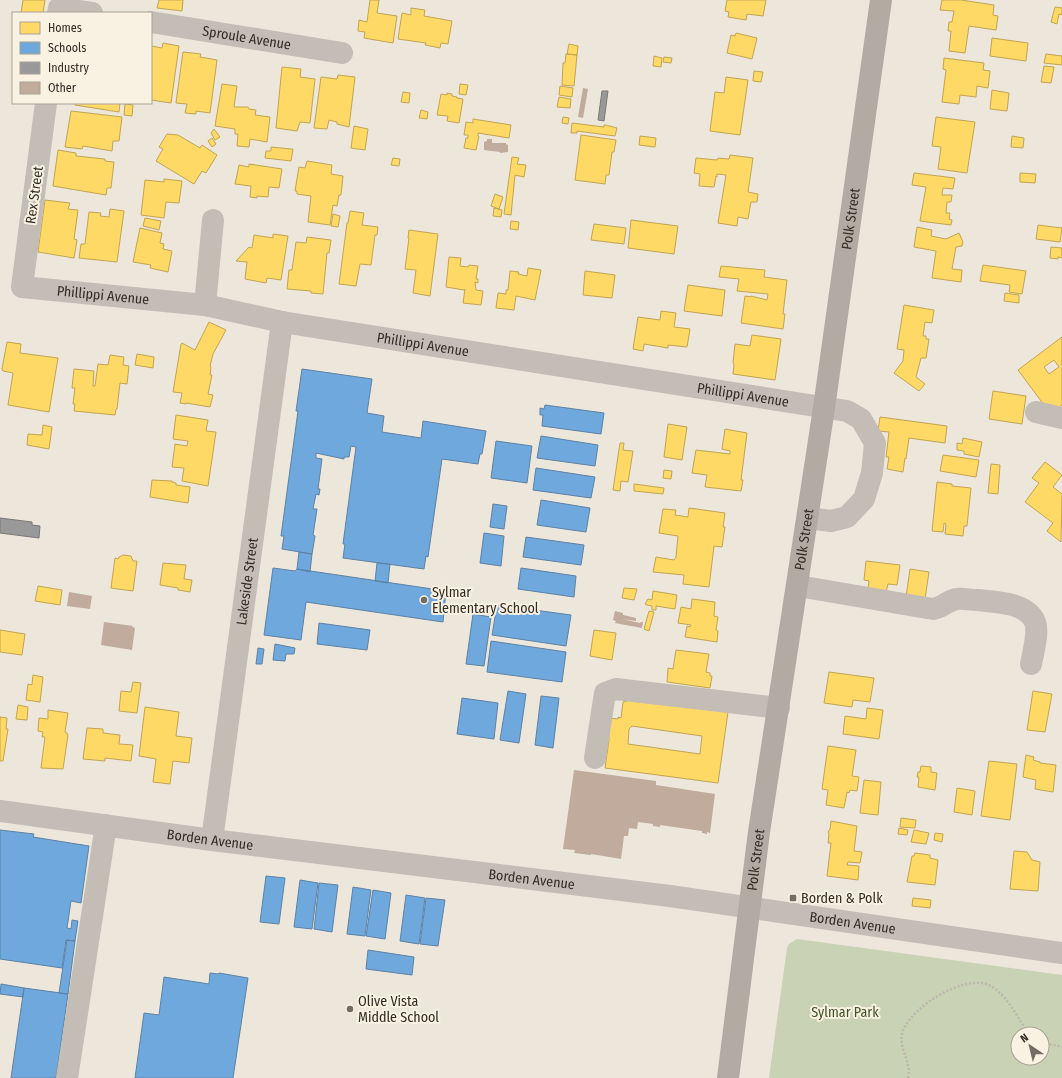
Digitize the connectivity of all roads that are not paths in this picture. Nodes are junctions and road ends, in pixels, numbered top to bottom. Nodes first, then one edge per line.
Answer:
1 (881, 0) edge
2 (58, 10) edge
3 (81, 12) edge
4 (152, 22) edge
5 (342, 53) dead end
6 (46, 104) edge
7 (213, 220) dead end
8 (22, 286) joint
9 (205, 305) junction
10 (282, 322) junction
11 (824, 408) junction
12 (1036, 412) dead end
13 (1062, 418) edge
14 (808, 518) junction
15 (798, 586) junction
16 (1031, 664) dead end
17 (779, 708) junction
18 (596, 758) dead end
19 (0, 811) edge
20 (106, 825) junction
21 (212, 840) junction
22 (750, 908) junction
23 (1062, 953) edge
24 (67, 1078) edge
25 (728, 1078) edge

1 - 11 main road, Polk Street
2 - 3 street
4 - 5 street, Sproule Avenue
6 - 8 street, Rex Street
7 - 9 street
8 - 9 street, Phillippi Avenue
9 - 10 street, Phillippi Avenue
10 - 11 street, Phillippi Avenue
10 - 21 street, Lakeside Street
11 - 14 main road, Polk Street
11 - 14 street, Phillippi Avenue
12 - 13 street
14 - 15 main road, Polk Street
15 - 16 street
15 - 17 main road, Polk Street
17 - 18 street
17 - 22 main road, Polk Street
19 - 20 street, Borden Avenue
20 - 21 street, Borden Avenue
20 - 24 street
21 - 22 street, Borden Avenue
22 - 23 street, Borden Avenue
22 - 25 main road, Polk Street

